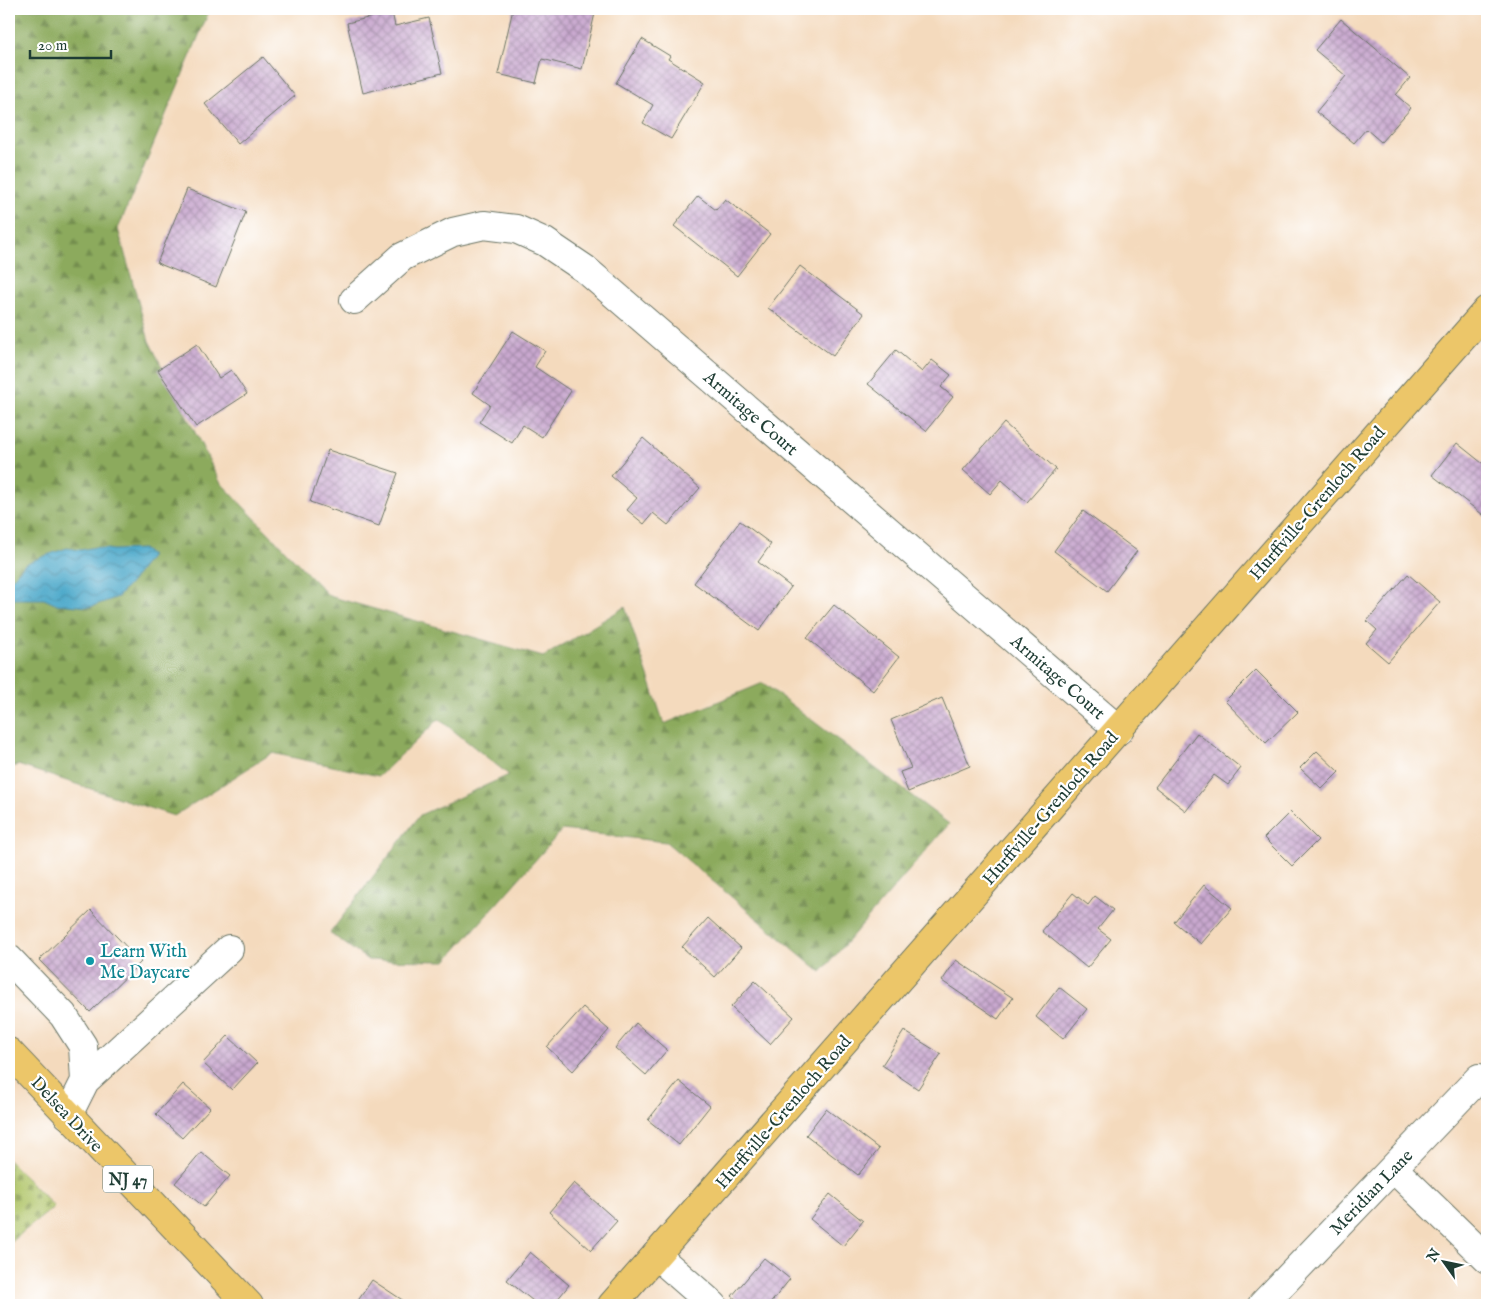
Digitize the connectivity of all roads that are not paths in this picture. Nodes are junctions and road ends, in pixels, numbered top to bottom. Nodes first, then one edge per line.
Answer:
1 (354, 300) dead end
2 (1487, 310) edge
3 (1119, 730) junction
4 (229, 949) dead end
5 (9, 959) edge
6 (9, 1052) edge
7 (1479, 1078) dead end
8 (85, 1081) junction
9 (68, 1115) junction
10 (1393, 1168) junction
11 (656, 1255) junction
12 (1487, 1259) edge
13 (249, 1305) edge
14 (612, 1305) edge
15 (713, 1305) edge
16 (1262, 1305) edge

1 - 3 street, Armitage Court
2 - 3 main road, Hurffville-Grenloch Road
3 - 11 main road, Hurffville-Grenloch Road
4 - 8 street
5 - 8 street
6 - 9 main road, Delsea Drive / NJ 47
7 - 10 street, Meridian Lane
8 - 9 street
9 - 13 main road, Delsea Drive / NJ 47
10 - 12 street
10 - 16 street, Meridian Lane
11 - 14 main road, Hurffville-Grenloch Road
11 - 15 street

